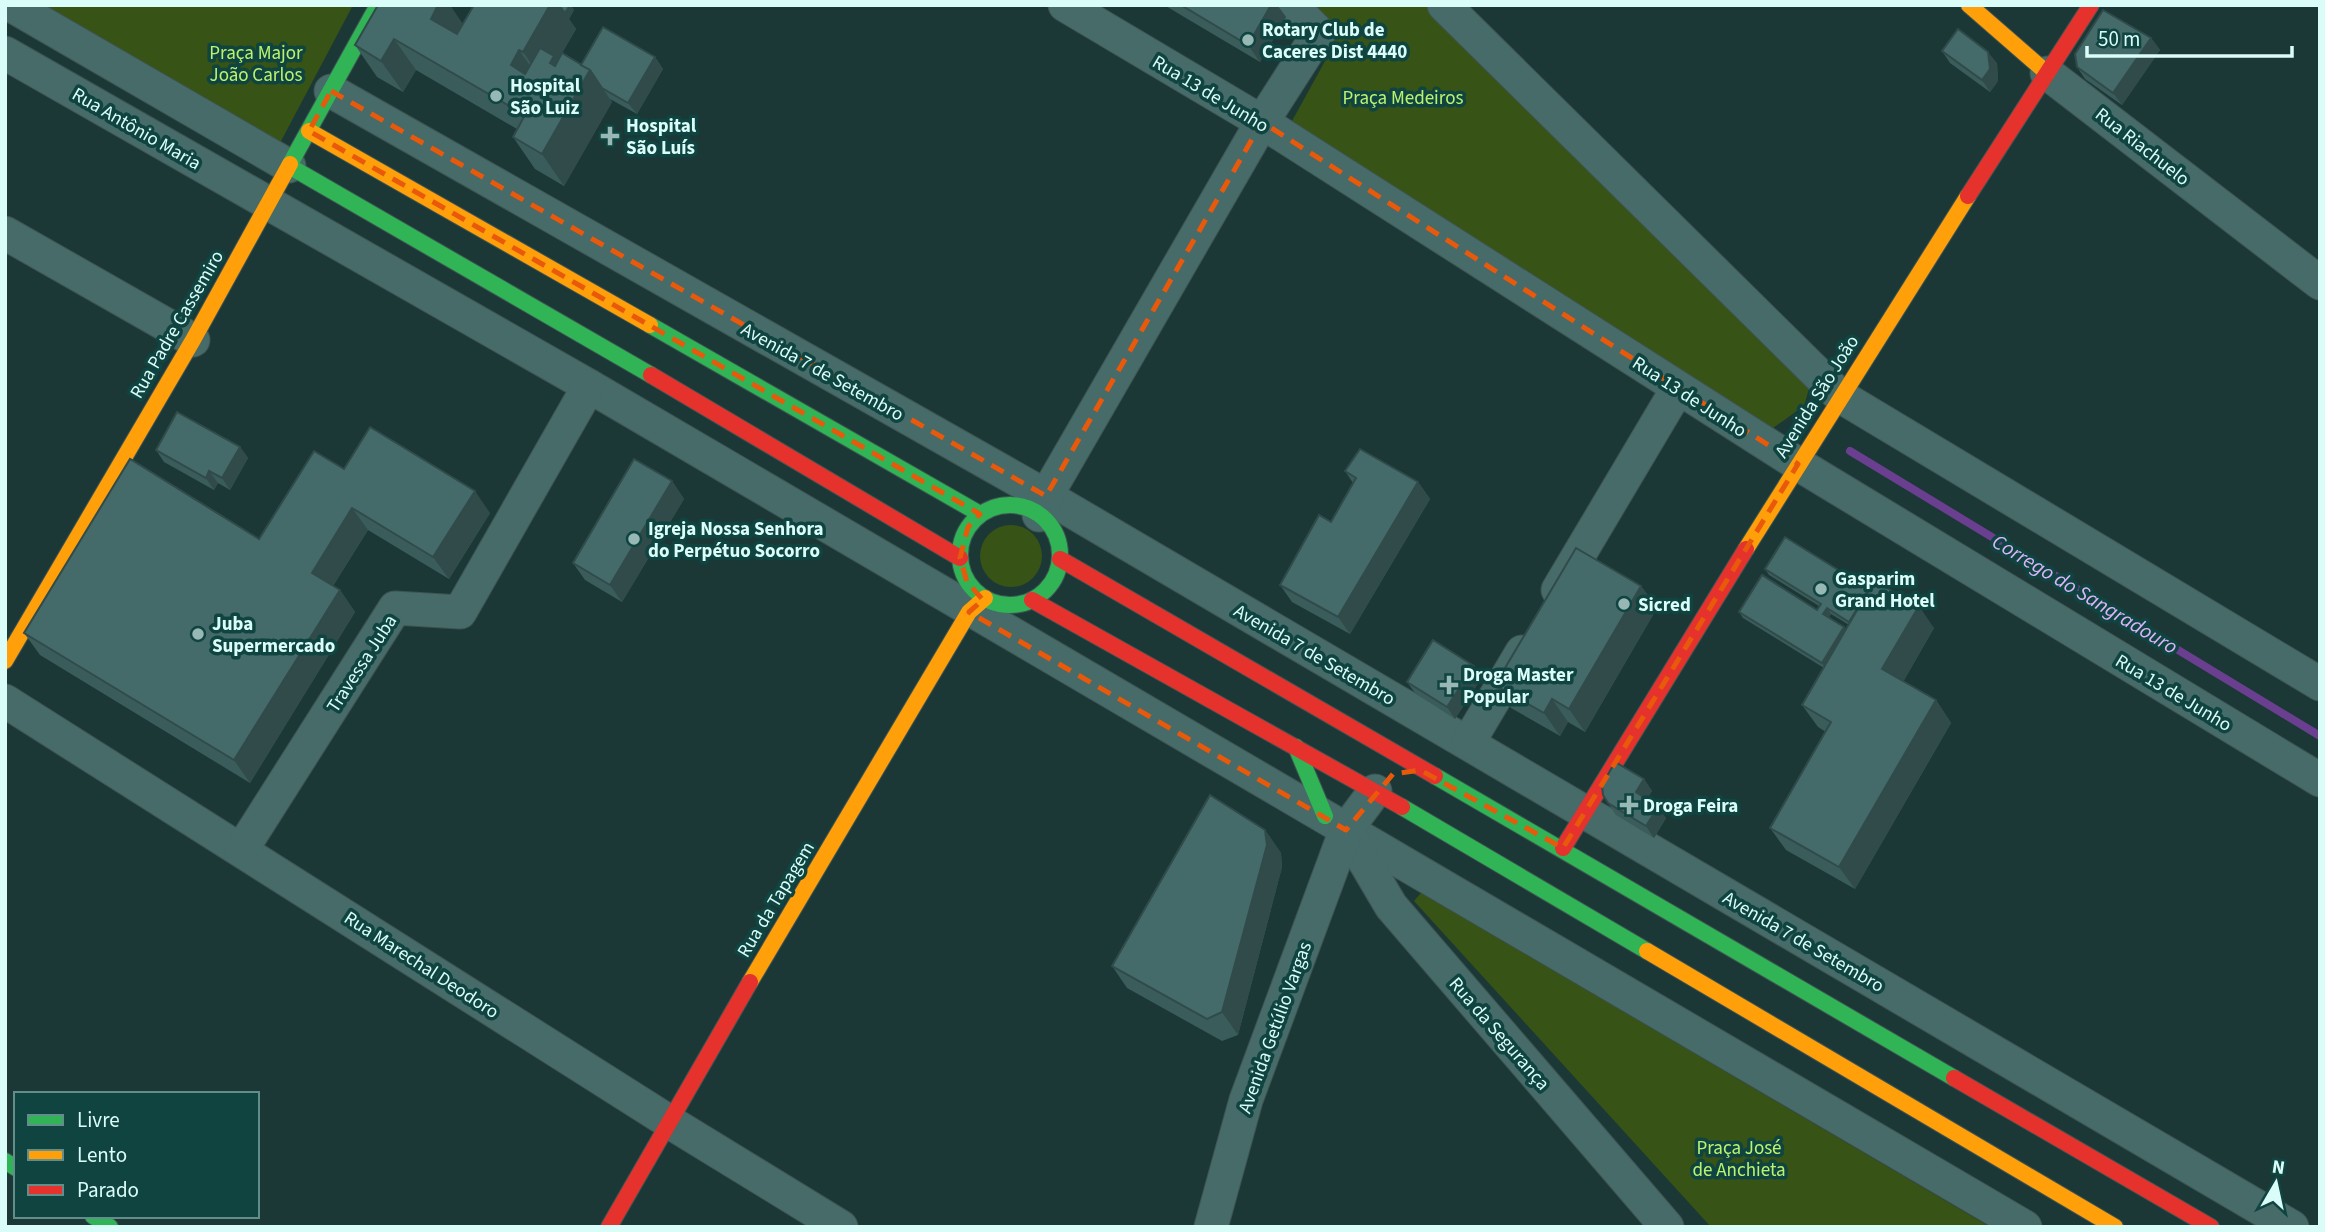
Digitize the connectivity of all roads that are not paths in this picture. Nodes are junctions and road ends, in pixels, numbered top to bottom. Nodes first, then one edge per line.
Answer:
1 (11, 5) edge
2 (378, 5) edge
3 (1065, 5) edge
4 (1291, 5) edge
5 (1444, 5) edge
6 (1969, 5) edge
7 (2091, 5) edge
8 (5, 53) edge
9 (2047, 73) junction
10 (331, 91) junction
11 (1262, 122) junction
12 (309, 131) junction
13 (289, 166) junction
14 (270, 203) junction
15 (5, 233) edge
16 (2320, 283) edge
17 (193, 340) junction
18 (589, 386) junction
19 (1678, 388) junction
20 (1840, 396) junction
21 (1798, 464) junction
22 (1042, 506) junction
23 (981, 514) junction
24 (960, 558) junction
25 (1060, 559) junction
26 (1032, 600) junction
27 (977, 605) junction
28 (5, 661) edge
29 (2320, 684) edge
30 (5, 701) edge
31 (1468, 743) junction
32 (1296, 747) junction
33 (1420, 770) junction
34 (2320, 780) edge
35 (1384, 782) junction
36 (1585, 814) junction
37 (1335, 823) junction
38 (1563, 848) junction
39 (242, 849) junction
40 (2048, 1082) junction
41 (668, 1121) junction
42 (2026, 1122) junction
43 (2003, 1160) junction
44 (1978, 1199) junction
45 (609, 1227) edge
46 (841, 1227) edge
47 (1211, 1227) edge
48 (1667, 1227) edge
49 (2025, 1227) edge
50 (2115, 1227) edge
51 (2211, 1227) edge
52 (2292, 1227) edge

1 - 13 street
2 - 10 main road, Rua Padre Cassemiro
3 - 11 street, Rua 13 de Junho
4 - 11 street
5 - 20 street
6 - 9 main road, Rua Riachuelo
7 - 9 main road, Avenida São João
8 - 14 street, Rua Antônio Maria
9 - 16 street, Rua Riachuelo
9 - 20 main road, Avenida São João
10 - 12 main road, Rua Padre Cassemiro
10 - 22 street, Avenida 7 de Setembro
11 - 19 street, Rua 13 de Junho
11 - 22 street
12 - 13 main road, Rua Padre Cassemiro
12 - 23 main road
13 - 14 main road, Rua Padre Cassemiro
13 - 24 main road
14 - 17 main road, Rua Padre Cassemiro
14 - 18 street
15 - 17 street
17 - 28 main road, Rua Padre Cassemiro
18 - 27 street
18 - 39 street, Travessa Juba
19 - 21 street, Rua 13 de Junho
19 - 31 street
20 - 21 main road, Avenida São João
20 - 29 street
21 - 34 street, Rua 13 de Junho
21 - 36 main road, Avenida São João
22 - 23 main road
22 - 25 main road
22 - 31 street, Avenida 7 de Setembro
23 - 24 main road
24 - 27 main road
25 - 26 main road
25 - 33 main road
26 - 27 main road
26 - 32 main road
27 - 37 street
27 - 41 main road, Rua da Tapagem
30 - 39 street, Rua Marechal Deodoro
31 - 36 street, Avenida 7 de Setembro
32 - 35 main road
32 - 37 main road
33 - 35 main road
33 - 38 main road
35 - 37 street, Avenida Getúlio Vargas
35 - 43 main road
36 - 38 main road, Avenida São João
36 - 40 street, Avenida 7 de Setembro
37 - 44 street
37 - 47 street, Avenida Getúlio Vargas
37 - 48 street, Rua da Segurança
38 - 42 main road
39 - 41 street, Rua Marechal Deodoro
40 - 42 street
40 - 52 street, Avenida 7 de Setembro
41 - 45 main road, Rua da Tapagem
41 - 46 street, Rua Marechal Deodoro
42 - 51 main road
43 - 44 street
43 - 50 main road
44 - 49 street

